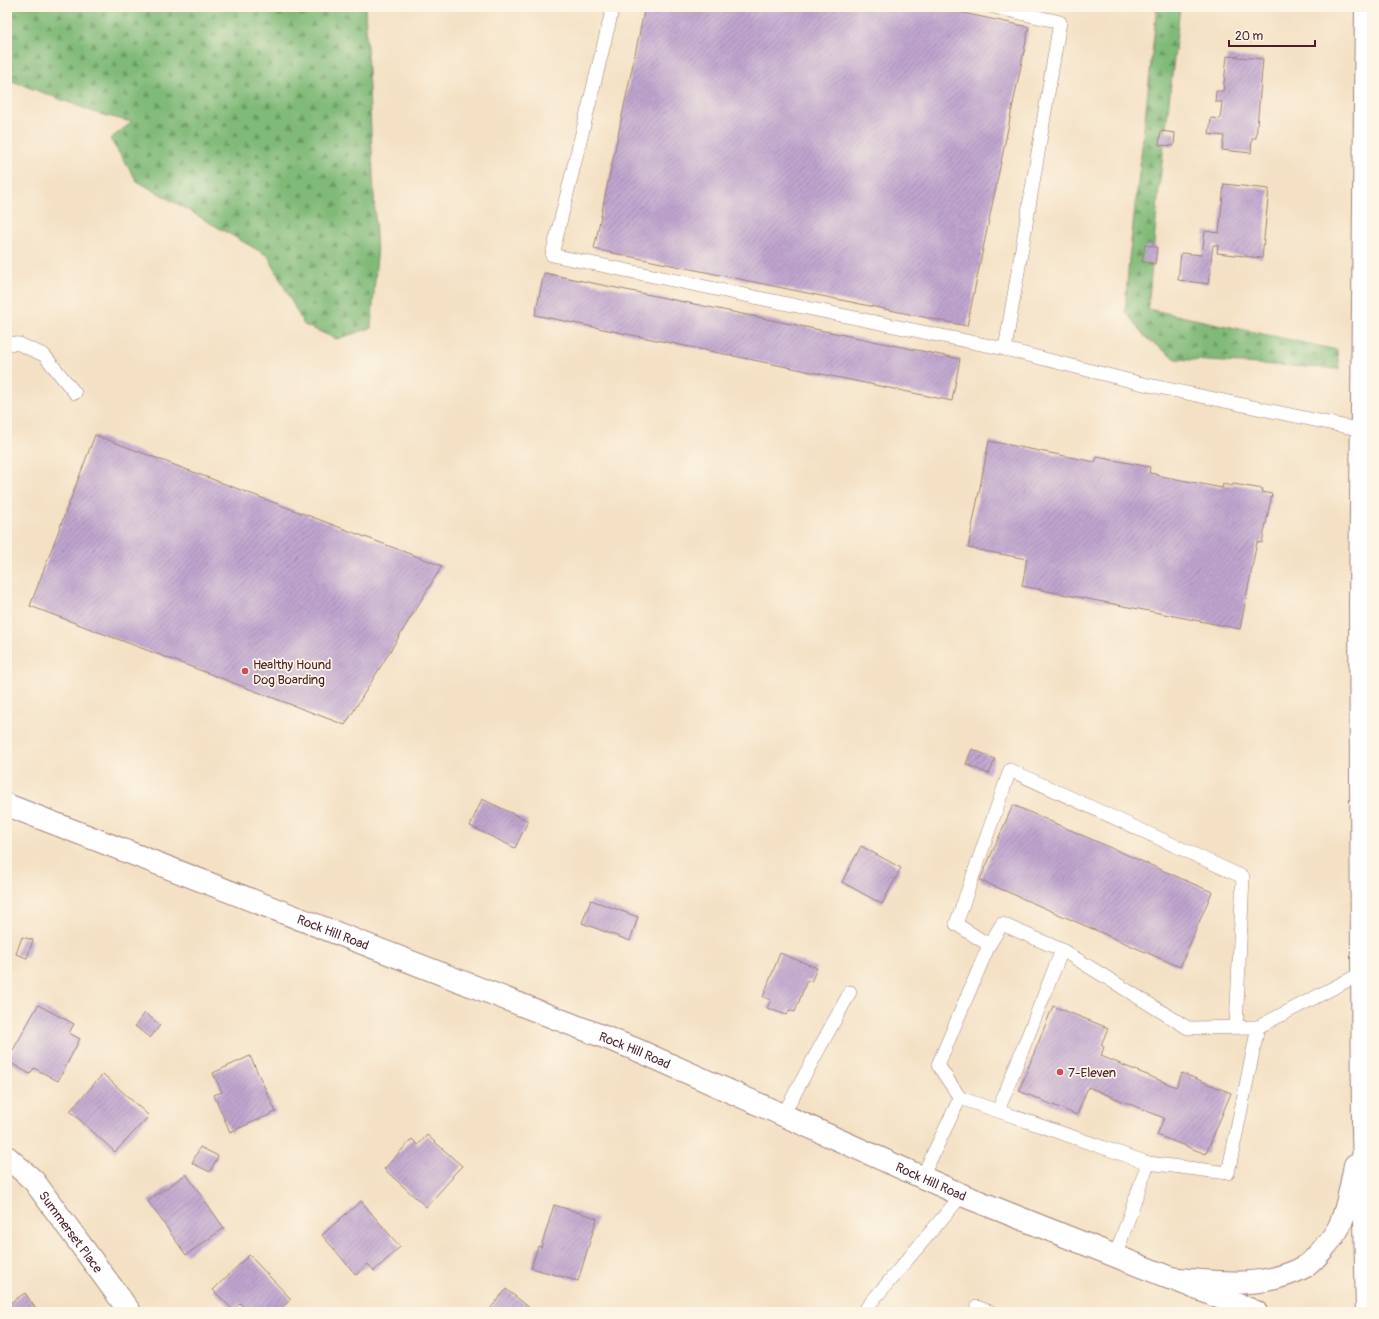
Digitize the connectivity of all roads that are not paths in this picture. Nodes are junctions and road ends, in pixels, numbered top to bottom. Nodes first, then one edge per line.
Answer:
1 (613, 7) edge
2 (994, 7) edge
3 (1366, 7) edge
4 (7, 343) edge
5 (1005, 350) junction
6 (75, 393) dead end
7 (1367, 431) edge
8 (7, 805) edge
9 (989, 944) junction
10 (1062, 950) junction
11 (1362, 973) junction
12 (850, 992) dead end
13 (1236, 1027) junction
14 (1258, 1027) junction
15 (960, 1098) junction
16 (998, 1111) junction
17 (783, 1115) junction
18 (1363, 1129) junction
19 (7, 1157) edge
20 (1148, 1163) junction
21 (922, 1177) junction
22 (962, 1195) junction
23 (1115, 1257) junction
24 (1169, 1278) junction
25 (130, 1312) edge
26 (863, 1312) edge
27 (976, 1312) edge
28 (991, 1312) edge
29 (1256, 1312) edge
30 (1367, 1312) edge

1 - 5 lane
2 - 5 lane
3 - 7 main road
4 - 6 lane
5 - 7 lane
7 - 11 main road
8 - 17 main road, Rock Hill Road
9 - 10 lane
9 - 13 lane
9 - 15 lane
10 - 13 lane
10 - 16 lane
11 - 14 lane
11 - 18 main road
12 - 17 lane
13 - 14 lane
14 - 20 lane
15 - 16 lane
15 - 21 lane
16 - 20 lane
17 - 21 main road, Rock Hill Road
18 - 24 main road
18 - 30 main road
19 - 25 main road, Summerset Place
20 - 23 lane
21 - 22 main road, Rock Hill Road
22 - 23 main road, Rock Hill Road
22 - 26 lane
23 - 24 main road, Rock Hill Road
24 - 29 main road, Rock Hill Road
27 - 28 lane

